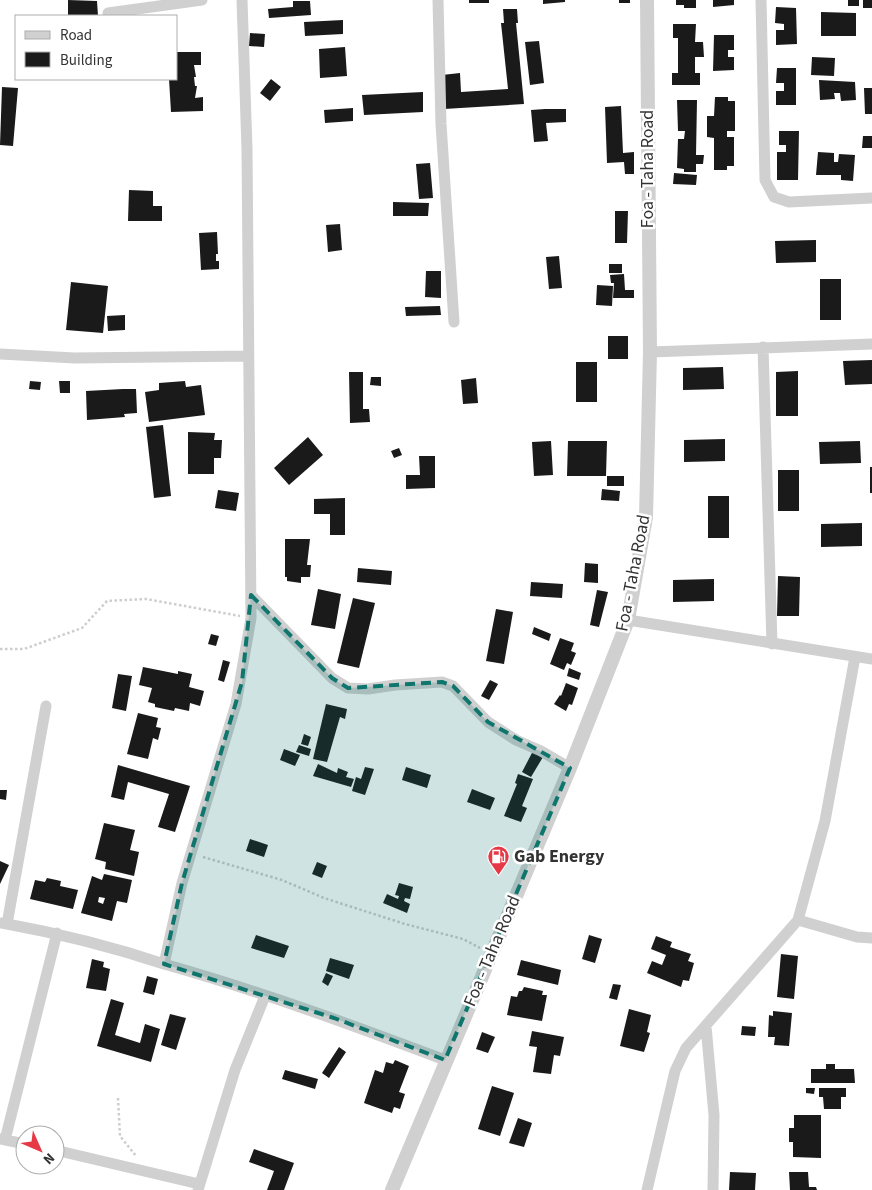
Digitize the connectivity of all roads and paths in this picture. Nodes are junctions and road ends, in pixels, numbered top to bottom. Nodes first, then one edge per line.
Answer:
1 (202, 0) edge
2 (242, 0) edge
3 (438, 0) edge
4 (647, 0) edge
5 (761, 0) edge
6 (108, 13) dead end
7 (872, 198) edge
8 (454, 322) dead end
9 (872, 344) edge
10 (763, 347) junction
11 (650, 352) junction
12 (0, 354) edge
13 (248, 356) junction
14 (251, 595) junction
15 (251, 618) junction
16 (628, 620) junction
17 (772, 644) junction
18 (0, 649) edge
19 (855, 657) junction
20 (872, 659) edge
21 (46, 706) dead end
22 (570, 768) junction
23 (190, 854) junction
24 (798, 920) junction
25 (4, 924) edge
26 (57, 933) junction
27 (872, 938) edge
28 (490, 953) junction
29 (164, 964) junction
30 (265, 996) junction
31 (706, 1026) junction
32 (445, 1060) junction
33 (118, 1098) dead end
34 (3, 1140) edge
35 (65, 1153) edge
36 (142, 1160) dead end
37 (199, 1187) edge
38 (392, 1190) edge
39 (648, 1190) edge
40 (713, 1190) edge

1 - 6 street
2 - 13 street
3 - 8 street
4 - 11 street, Foa - Taha Road
5 - 7 street
9 - 10 street
10 - 11 street
10 - 17 street
11 - 16 street, Foa - Taha Road
12 - 13 street
13 - 14 street
14 - 15 street
14 - 22 street
15 - 18 path
15 - 23 street
16 - 17 street
16 - 22 street, Foa - Taha Road
17 - 19 street
19 - 20 street
19 - 24 street
21 - 25 street
22 - 28 street, Foa - Taha Road
23 - 28 path
23 - 29 street
24 - 27 street
24 - 31 street
25 - 26 street
26 - 29 street
26 - 34 street
28 - 32 street, Foa - Taha Road
29 - 30 street
30 - 32 street
30 - 37 street
31 - 39 street
31 - 40 street
32 - 38 street, Foa - Taha Road
33 - 36 path
35 - 37 street

